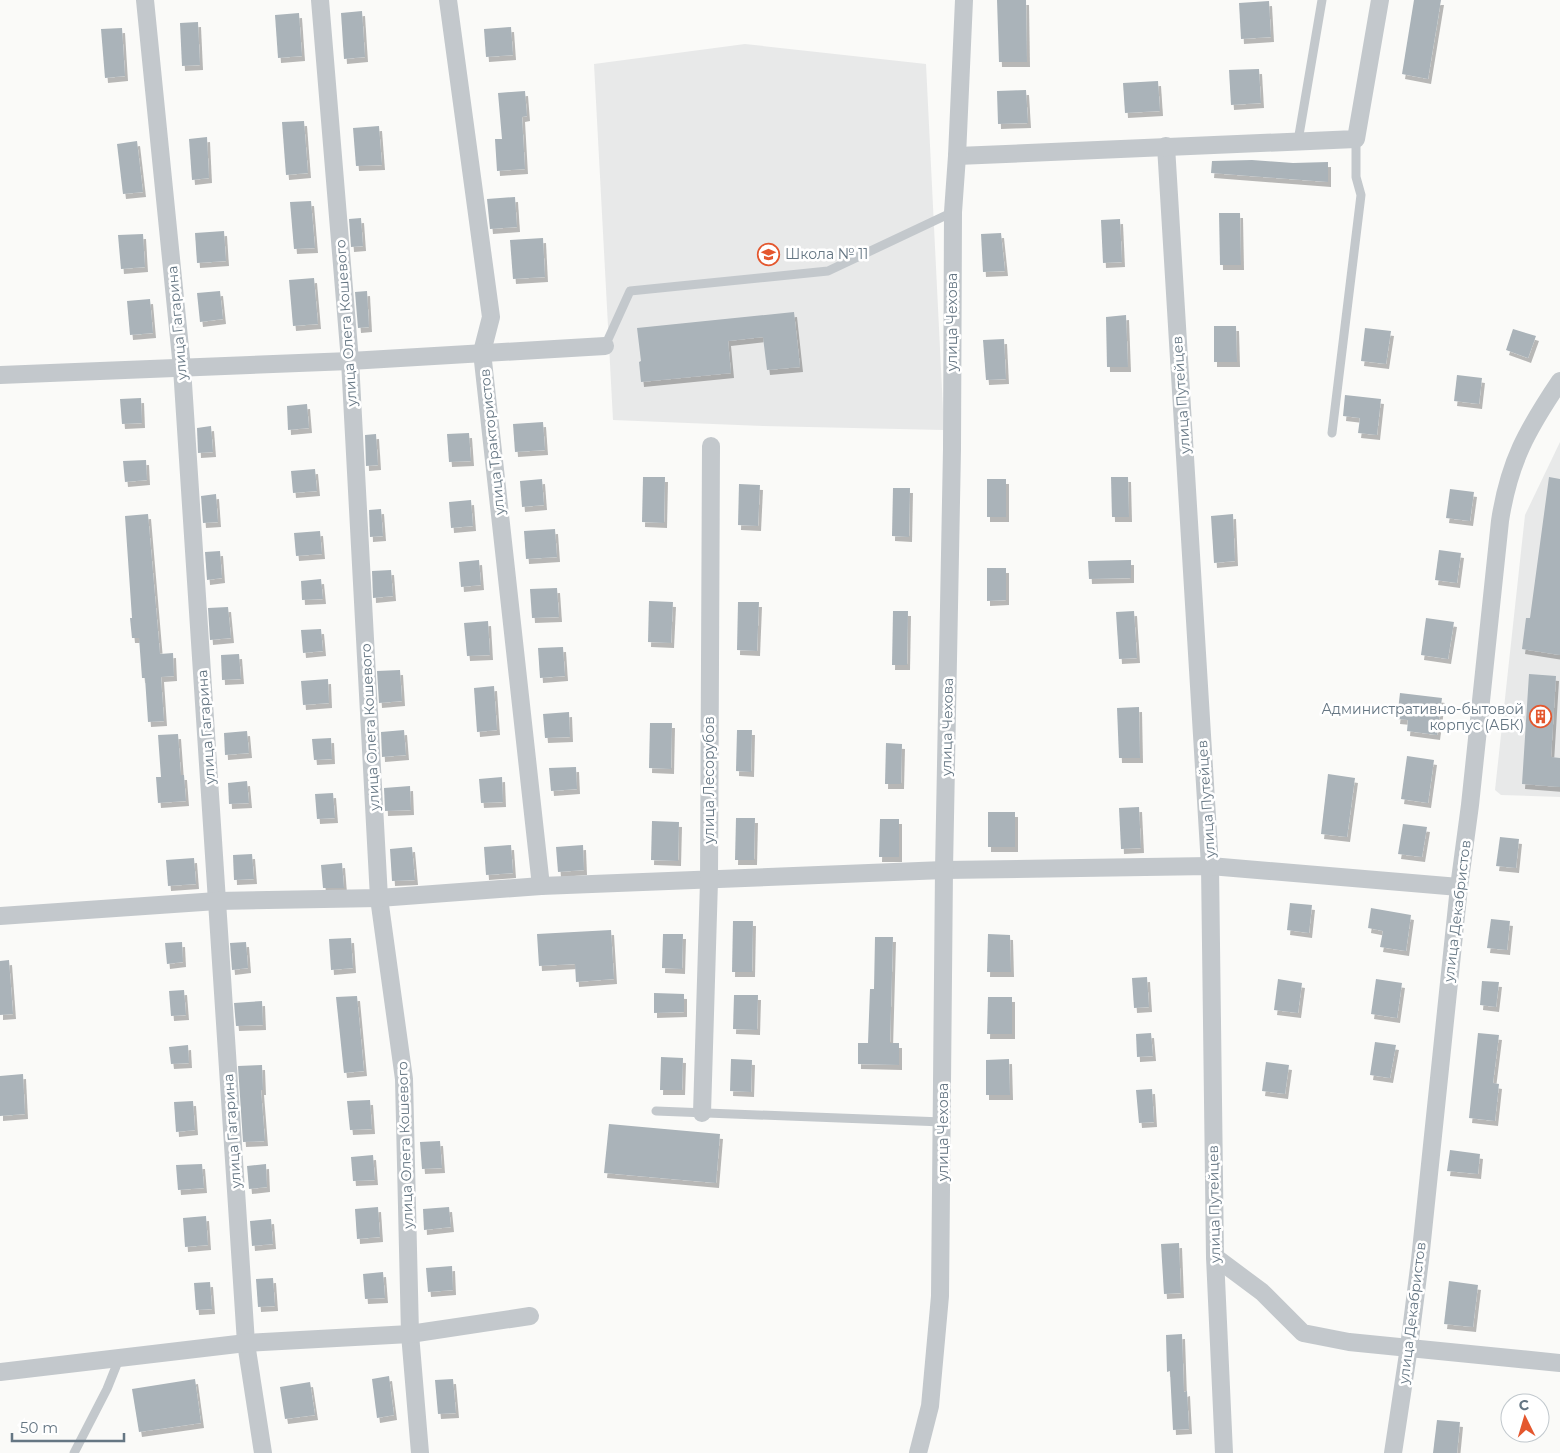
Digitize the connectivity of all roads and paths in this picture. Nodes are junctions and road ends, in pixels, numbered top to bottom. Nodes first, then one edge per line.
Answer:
1 (145, 0) edge
2 (320, 0) edge
3 (448, 0) edge
4 (964, 0) edge
5 (1322, 0) edge
6 (1380, 0) edge
7 (1356, 139) junction
8 (1298, 141) junction
9 (1166, 146) junction
10 (957, 156) junction
11 (953, 212) junction
12 (605, 346) joint
13 (482, 352) junction
14 (350, 361) junction
15 (182, 368) junction
16 (0, 375) edge
17 (1560, 381) edge
18 (1332, 433) dead end
19 (711, 446) dead end
20 (1210, 866) junction
21 (944, 870) junction
22 (709, 881) junction
23 (541, 886) junction
24 (1459, 887) junction
25 (379, 898) junction
26 (217, 901) junction
27 (0, 916) edge
28 (656, 1111) dead end
29 (702, 1113) junction
30 (943, 1122) junction
31 (1215, 1257) junction
32 (530, 1316) dead end
33 (410, 1334) junction
34 (246, 1343) junction
35 (1409, 1347) junction
36 (119, 1359) junction
37 (1560, 1363) edge
38 (0, 1372) edge
39 (74, 1453) edge
40 (264, 1453) edge
41 (420, 1453) edge
42 (918, 1453) edge
43 (1224, 1453) edge
44 (1393, 1453) edge

1 - 15 street, улица Гагарина
2 - 14 street, улица Олега Кошевого
3 - 13 street, улица Трактористов
4 - 10 street, улица Чехова
5 - 8 lane
6 - 7 street
7 - 8 street
7 - 18 lane
8 - 9 street
9 - 10 street
9 - 20 street, улица Путейцев
10 - 11 street, улица Чехова
11 - 12 lane
11 - 21 street, улица Чехова
12 - 13 street
13 - 14 street
13 - 23 street, улица Трактористов
14 - 15 street
14 - 25 street, улица Олега Кошевого
15 - 16 street
15 - 26 street, улица Гагарина
17 - 24 street, улица Декабристов
19 - 22 street, улица Лесорубов
20 - 21 street
20 - 24 street
20 - 31 street, улица Путейцев
21 - 22 street
21 - 30 street, улица Чехова
22 - 23 street
22 - 29 street, улица Лесорубов
23 - 25 street
24 - 35 street, улица Декабристов
25 - 26 street
25 - 33 street, улица Олега Кошевого
26 - 27 street
26 - 34 street, улица Гагарина
28 - 29 lane
29 - 30 lane
30 - 42 street, улица Чехова
31 - 35 street
31 - 43 street, улица Путейцев
32 - 33 street
33 - 34 street
33 - 41 street, улица Олега Кошевого
34 - 36 street
34 - 40 street, улица Гагарина
35 - 37 street
35 - 44 street, улица Декабристов
36 - 38 street
36 - 39 lane

